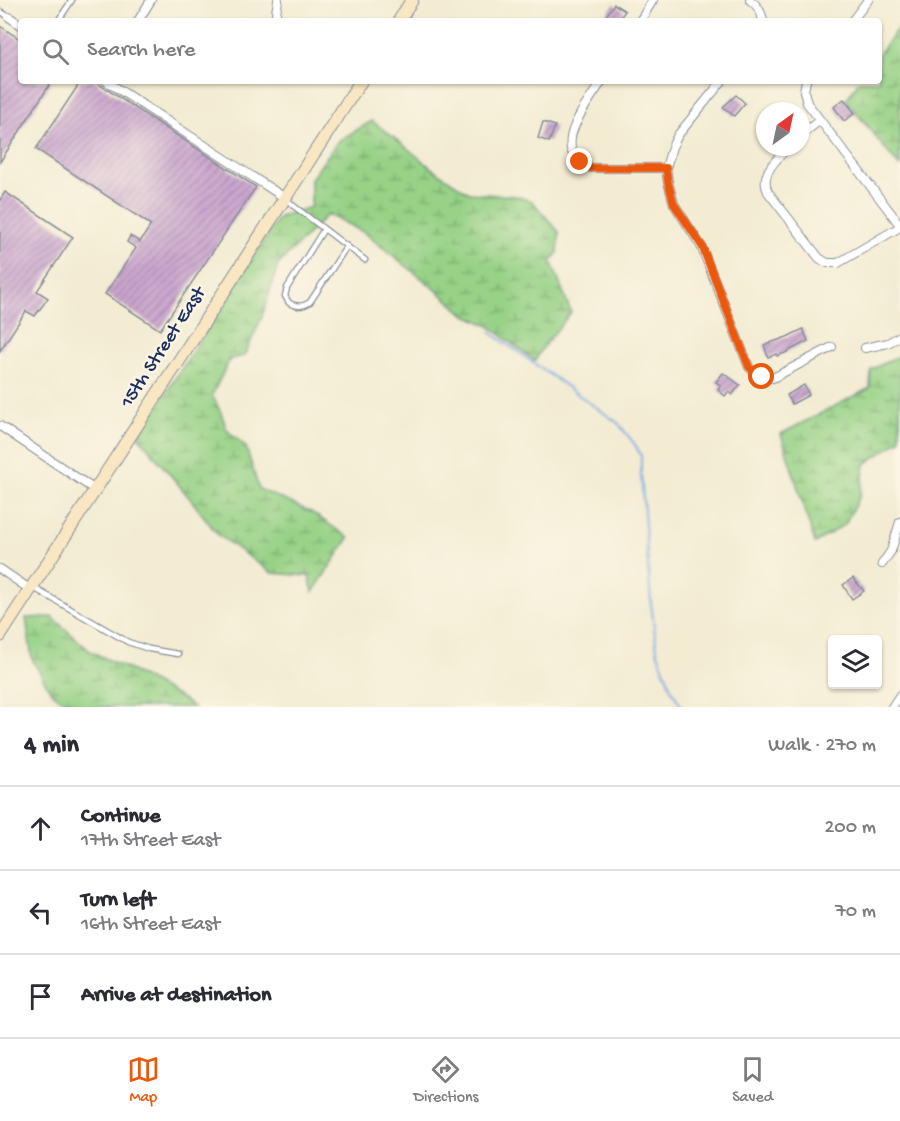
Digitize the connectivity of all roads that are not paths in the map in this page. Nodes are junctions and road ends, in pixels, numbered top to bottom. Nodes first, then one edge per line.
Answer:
1 (72, 0) edge
2 (151, 0) edge
3 (278, 0) edge
4 (412, 0) edge
5 (653, 0) edge
6 (750, 0) edge
7 (868, 0) edge
8 (0, 11) edge
9 (9, 17) joint
10 (60, 18) edge
11 (140, 18) edge
12 (277, 18) edge
13 (401, 18) edge
14 (642, 18) edge
15 (762, 18) edge
16 (854, 18) edge
17 (18, 23) edge
18 (111, 84) edge
19 (359, 84) edge
20 (600, 84) edge
21 (720, 84) edge
22 (805, 84) edge
23 (820, 120) junction
24 (810, 128) edge
25 (780, 156) edge
26 (666, 168) junction
27 (285, 198) junction
28 (900, 226) edge
29 (324, 229) junction
30 (347, 246) junction
31 (365, 260) dead end
32 (900, 336) edge
33 (831, 347) dead end
34 (865, 348) dead end
35 (0, 426) edge
36 (95, 490) junction
37 (900, 522) edge
38 (882, 564) dead end
39 (0, 569) edge
40 (31, 588) junction
41 (0, 636) edge
42 (178, 654) dead end
43 (900, 695) edge
44 (892, 707) edge

1 - 10 lane
2 - 11 street
3 - 12 street
4 - 13 main road
5 - 14 street
6 - 15 street
7 - 16 street
8 - 9 lane
9 - 17 street
18 - 27 street
19 - 27 main road, 15th Street East
20 - 26 street
21 - 26 street
22 - 23 street
23 - 24 street
23 - 28 street
25 - 28 street
26 - 33 street
27 - 29 lane
27 - 36 main road, 15th Street East
29 - 30 lane
29 - 30 lane
30 - 31 lane
32 - 34 street
35 - 36 street
36 - 40 main road, 15th Street East
37 - 38 street
39 - 40 street
40 - 41 main road, 15th Street East
40 - 42 lane
43 - 44 street

